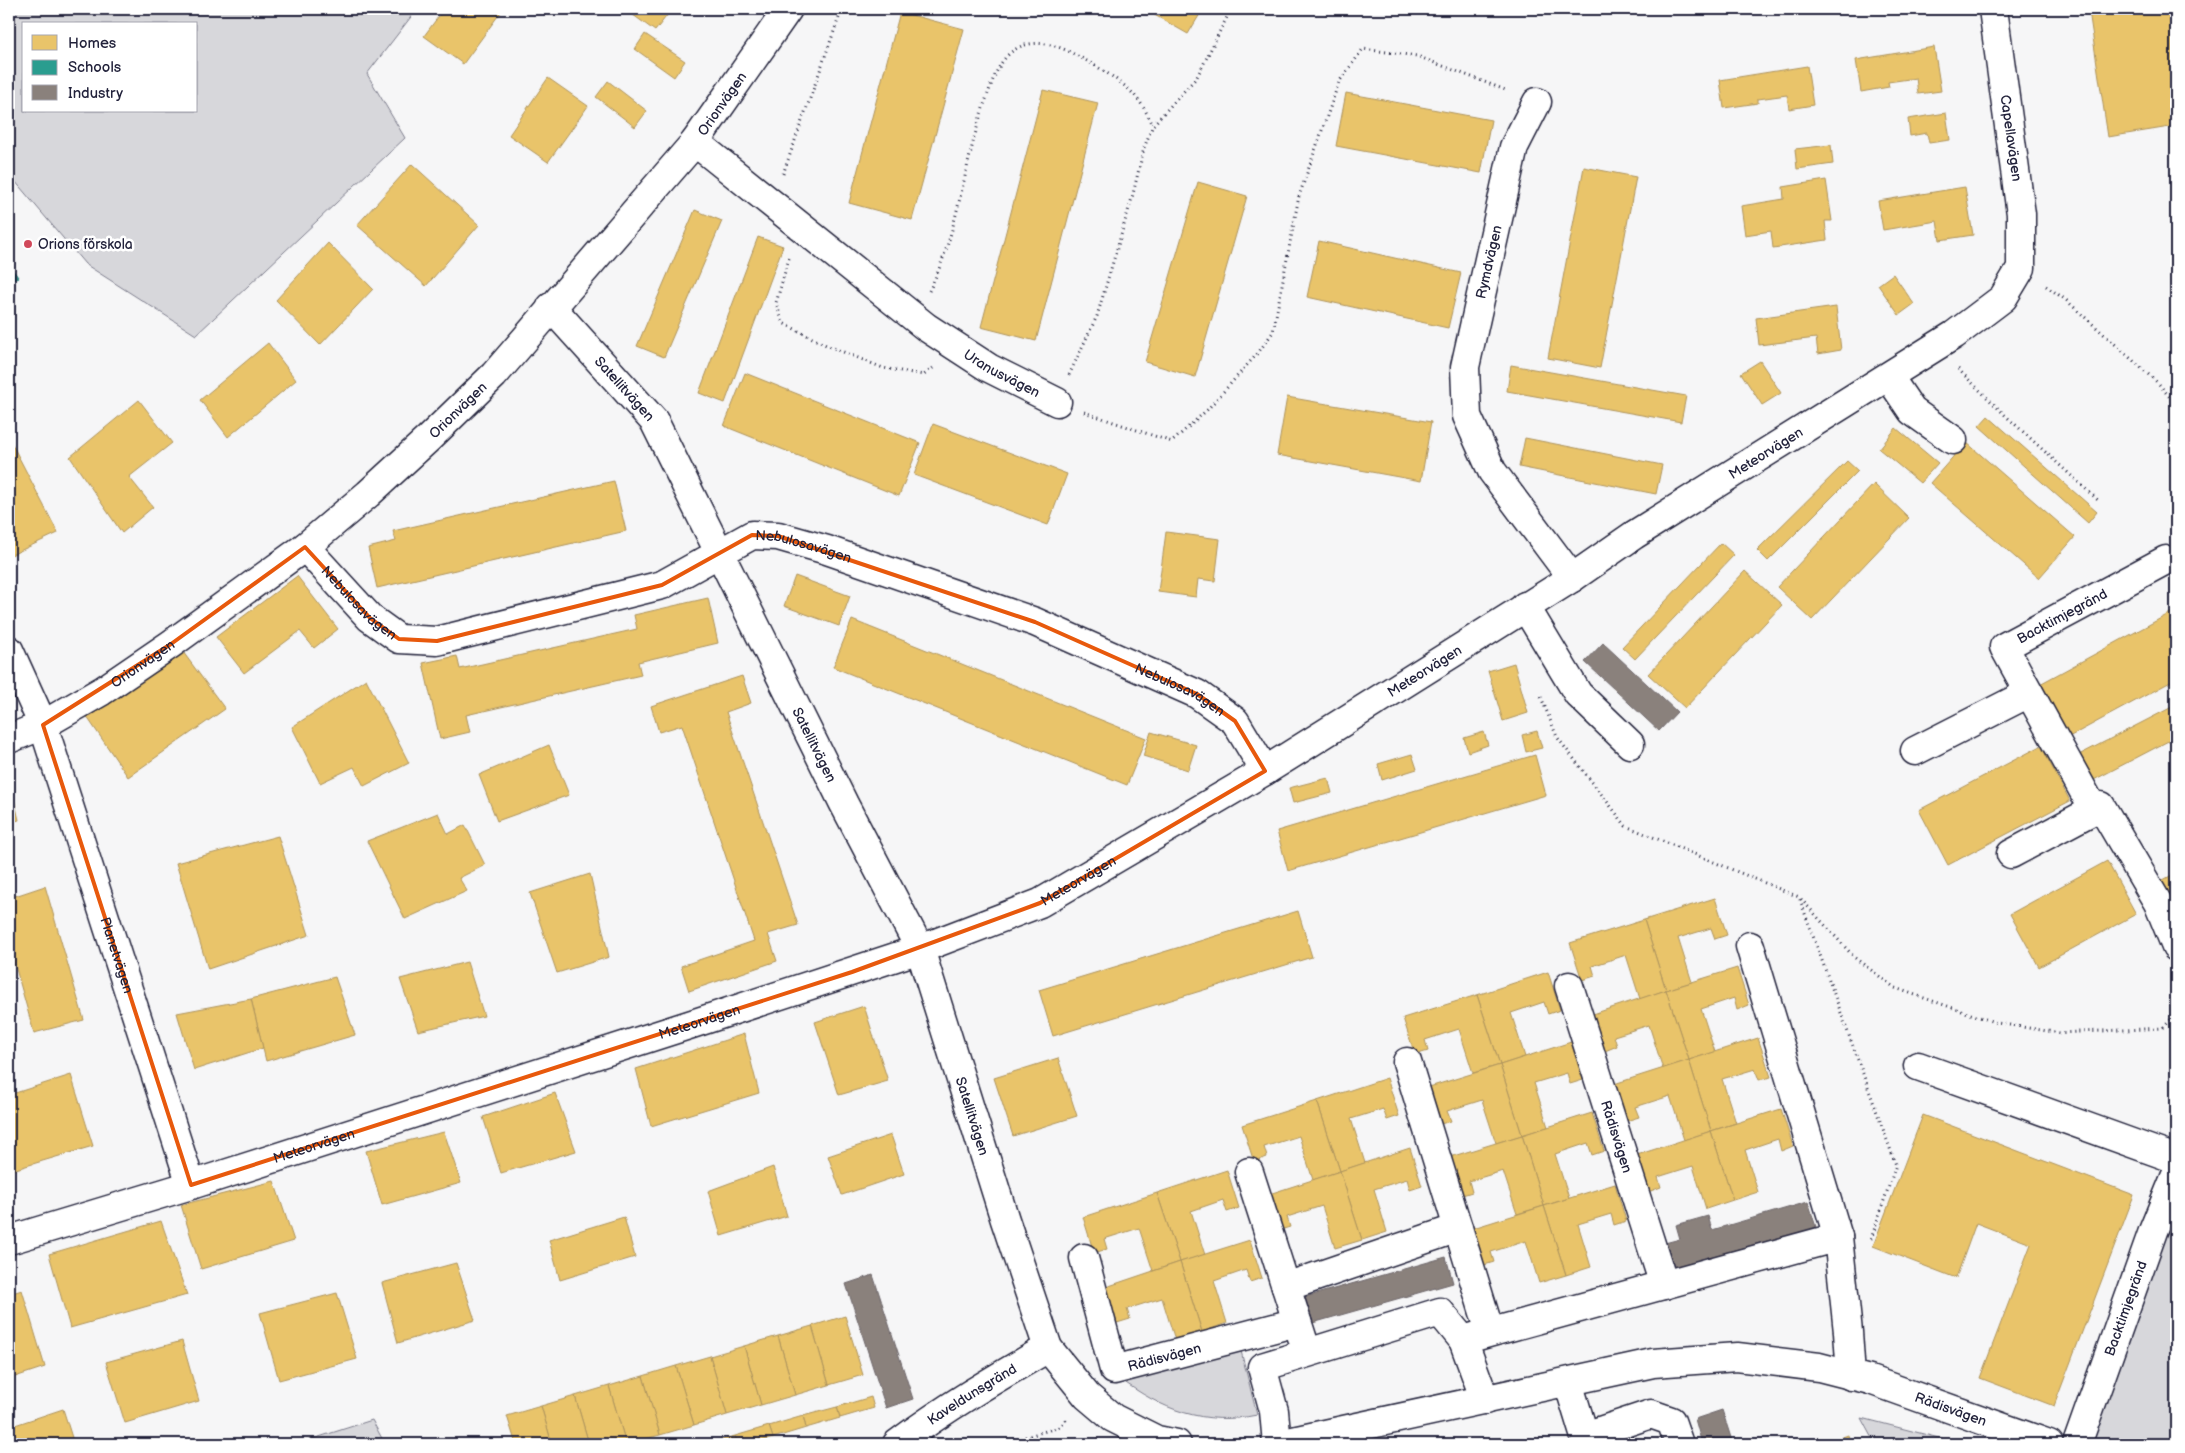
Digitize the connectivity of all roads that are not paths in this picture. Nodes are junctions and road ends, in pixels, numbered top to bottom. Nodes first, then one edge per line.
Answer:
1 (788, 9) edge
2 (1993, 9) edge
3 (1537, 102) road end
4 (694, 142) junction
5 (2021, 268) joint
6 (551, 307) junction
7 (1889, 377) junction
8 (1057, 402) road end
9 (1953, 440) dead end
10 (305, 547) junction
11 (718, 553) junction
12 (2166, 560) dead end
13 (1572, 578) junction
14 (1525, 606) junction
15 (9, 650) edge
16 (2029, 693) junction
17 (44, 725) junction
18 (9, 739) edge
19 (1630, 744) dead end
20 (1915, 751) dead end
21 (1265, 771) junction
22 (2094, 810) junction
23 (2011, 854) dead end
24 (1750, 946) dead end
25 (2176, 947) edge
26 (920, 948) junction
27 (1569, 986) dead end
28 (1407, 1062) dead end
29 (1918, 1066) dead end
30 (2176, 1159) edge
31 (1249, 1172) dead end
32 (2176, 1175) edge
33 (191, 1185) junction
34 (1458, 1228) junction
35 (1838, 1237) junction
36 (9, 1240) edge
37 (1084, 1258) dead end
38 (1664, 1285) junction
39 (1286, 1287) junction
40 (1298, 1322) junction
41 (1490, 1332) junction
42 (1463, 1340) junction
43 (1048, 1348) junction
44 (1308, 1353) junction
45 (1850, 1376) junction
46 (1568, 1382) junction
47 (1485, 1400) junction
48 (1586, 1440) edge
49 (1163, 1443) edge
50 (897, 1444) edge
51 (1278, 1444) edge
52 (1679, 1444) edge
53 (2049, 1444) edge
54 (2077, 1444) edge

1 - 4 street, Orionvägen
2 - 5 street, Capellavägen
3 - 13 street, Rymdvägen
4 - 6 street, Orionvägen
4 - 8 street, Uranusvägen
5 - 7 street, Meteorvägen
6 - 10 street, Orionvägen
6 - 11 street, Satellitvägen
7 - 9 street
7 - 13 street, Meteorvägen
10 - 11 street, Nebulosavägen
10 - 17 street, Orionvägen
11 - 21 street, Nebulosavägen
11 - 26 street, Satellitvägen
12 - 16 street, Backtimjegränd
13 - 14 street, Meteorvägen
14 - 19 street
14 - 21 street, Meteorvägen
15 - 17 street
16 - 20 street
16 - 22 street, Backtimjegränd
17 - 18 street, Orionvägen
17 - 33 street, Planetvägen
21 - 26 street, Meteorvägen
22 - 23 street
22 - 25 street, Backtimjegränd
24 - 35 street
26 - 33 street, Meteorvägen
26 - 43 street, Satellitvägen
27 - 38 street, Rädisvägen
28 - 34 street
29 - 30 street
31 - 39 street
32 - 54 street, Backtimjegränd
33 - 36 street, Meteorvägen
34 - 39 street
34 - 41 street
35 - 38 street
35 - 45 street
37 - 40 street, Rädisvägen
38 - 41 street
39 - 40 street
40 - 44 street
41 - 42 street
42 - 44 street, Rädisvägen
42 - 47 street, Rädisvägen
43 - 49 street
43 - 50 street, Kaveldunsgränd
44 - 51 street, Rädisvägen
45 - 46 street, Rädisvägen
45 - 53 street, Rädisvägen
46 - 47 street, Rädisvägen
46 - 48 street
47 - 51 street, Rädisvägen
48 - 52 street

